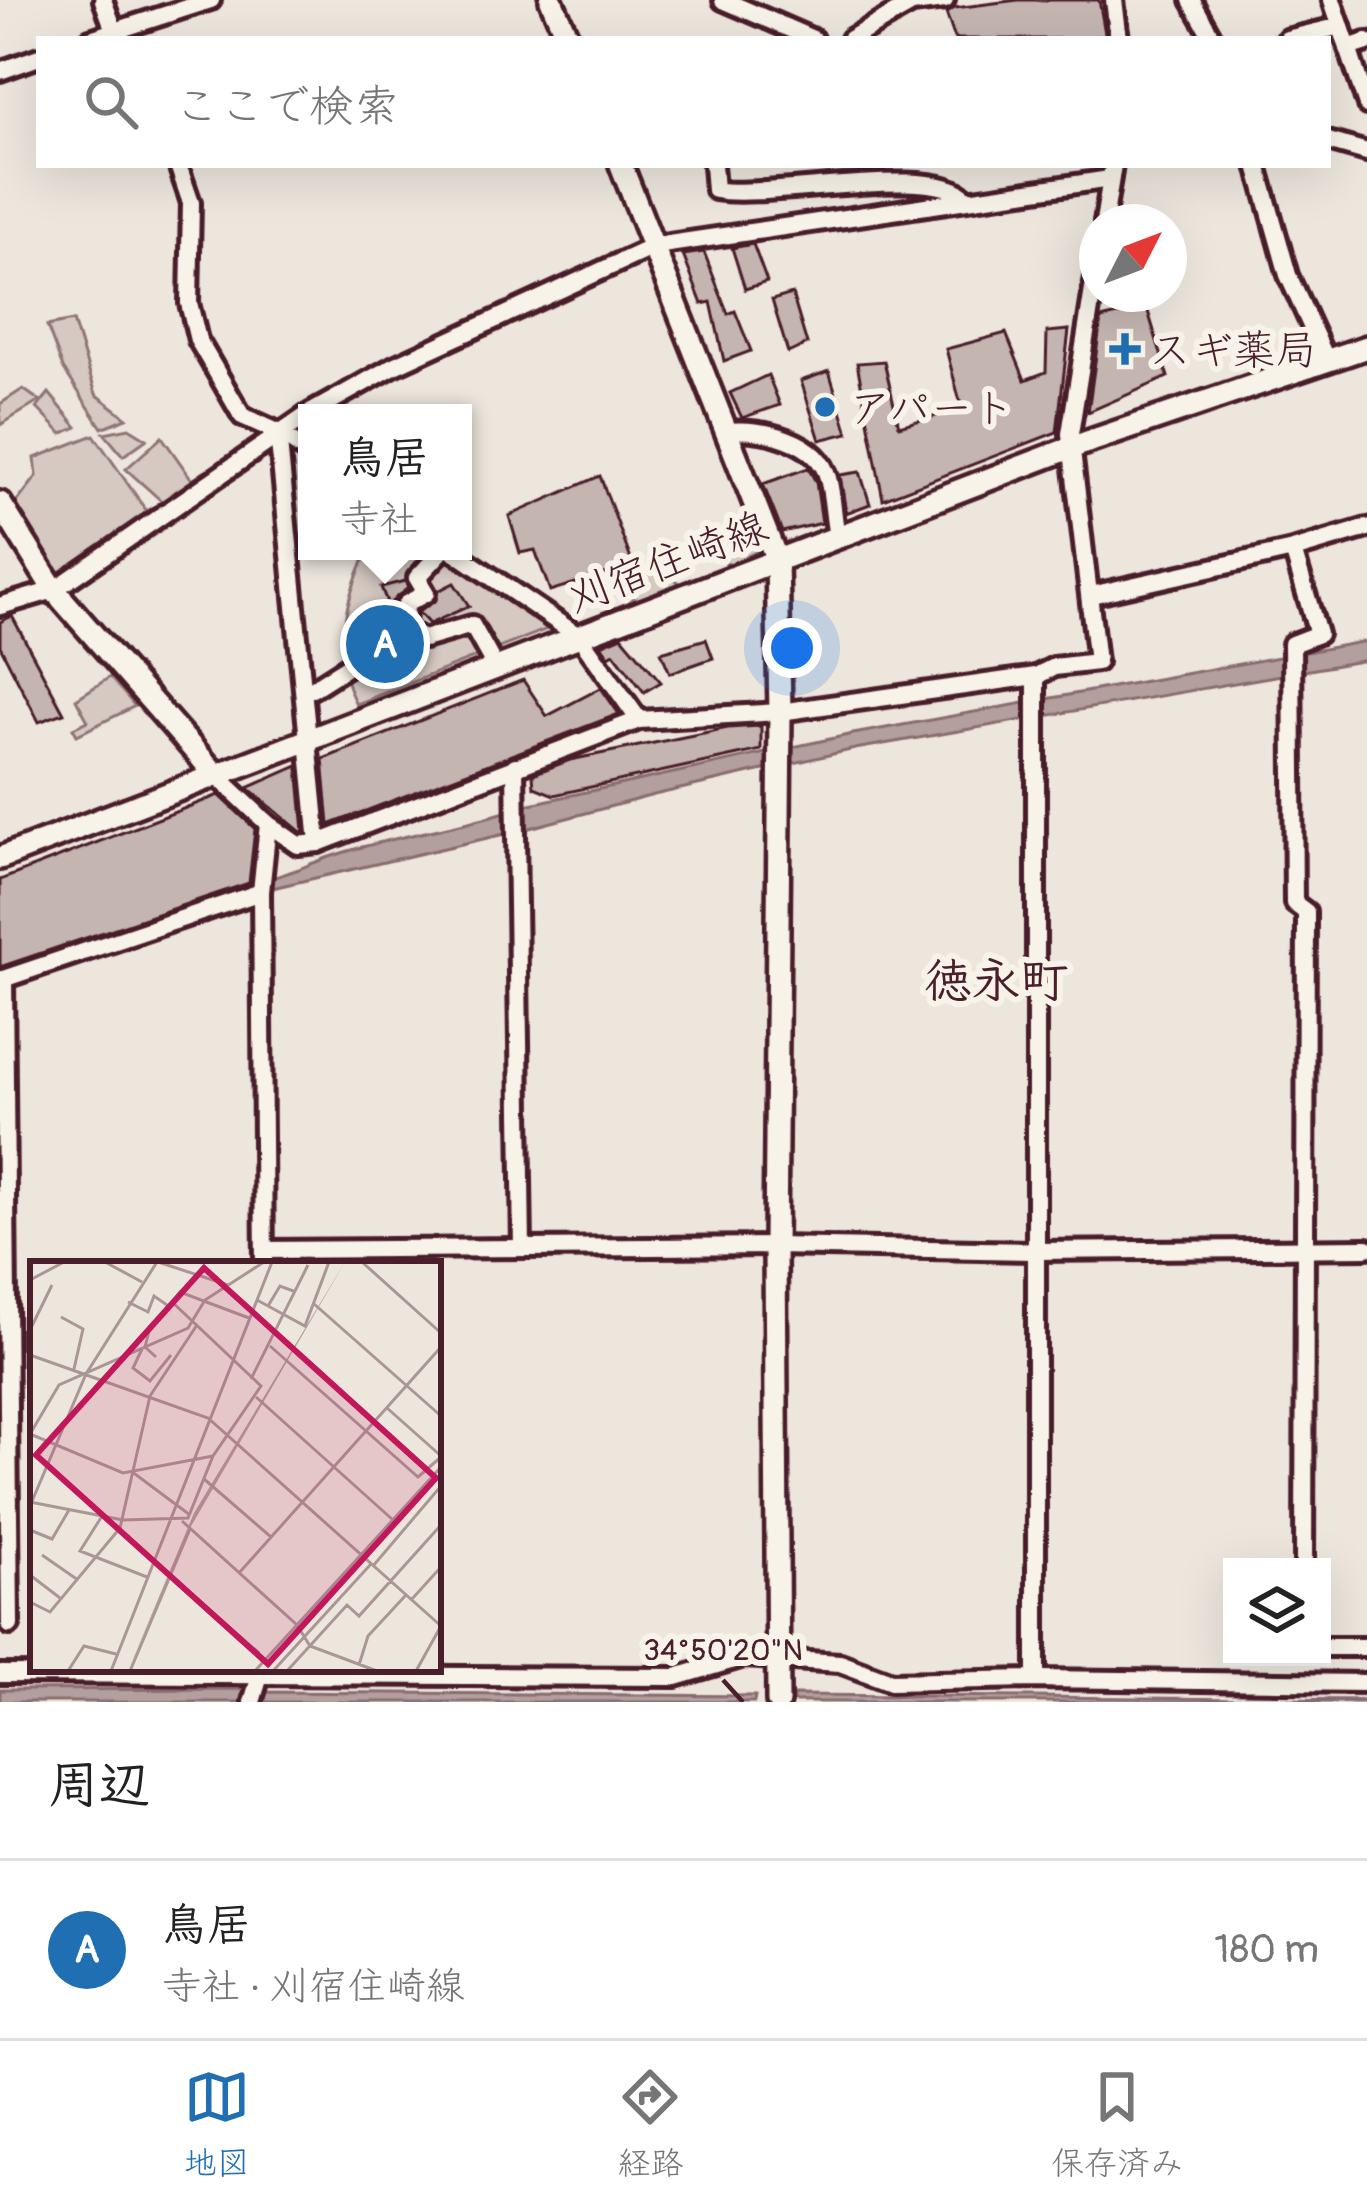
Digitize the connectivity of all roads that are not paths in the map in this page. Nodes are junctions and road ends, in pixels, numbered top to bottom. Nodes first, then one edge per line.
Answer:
1 (103, 0) edge
2 (212, 0) edge
3 (551, 0) edge
4 (724, 0) edge
5 (945, 0) edge
6 (1114, 0) edge
7 (1191, 0) edge
8 (1333, 0) edge
9 (1341, 26) junction
10 (115, 35) edge
11 (567, 36) edge
12 (806, 36) edge
13 (855, 36) edge
14 (1119, 36) edge
15 (1211, 36) edge
16 (1299, 36) edge
17 (1367, 42) edge
18 (1348, 48) junction
19 (36, 58) edge
20 (0, 71) edge
21 (1367, 105) edge
22 (1331, 141) edge
23 (1367, 152) edge
24 (179, 168) edge
25 (622, 168) edge
26 (713, 168) edge
27 (1258, 168) edge
28 (1112, 172) edge
29 (967, 199) junction
30 (1107, 204) edge
31 (656, 246) junction
32 (1089, 312) edge
33 (1367, 347) edge
34 (1327, 362) junction
35 (326, 404) edge
36 (298, 420) edge
37 (729, 431) junction
38 (278, 433) junction
39 (298, 446) edge
40 (1073, 447) junction
41 (0, 503) edge
42 (1367, 528) edge
43 (837, 536) junction
44 (1293, 550) junction
45 (434, 560) edge
46 (466, 560) edge
47 (777, 560) junction
48 (54, 590) junction
49 (1091, 595) junction
50 (0, 606) edge
51 (405, 630) junction
52 (580, 637) junction
53 (493, 663) dead end
54 (1036, 676) junction
55 (312, 689) dead end
56 (780, 712) junction
57 (639, 720) junction
58 (308, 743) junction
59 (515, 766) junction
60 (216, 776) junction
61 (268, 824) junction
62 (318, 843) junction
63 (0, 858) edge
64 (261, 892) junction
65 (2, 980) edge
66 (776, 1246) junction
67 (521, 1248) junction
68 (1307, 1248) junction
69 (1367, 1248) edge
70 (1035, 1251) junction
71 (264, 1257) edge
72 (1304, 1558) edge
73 (10, 1625) dead end
74 (1331, 1647) edge
75 (1367, 1647) edge
76 (778, 1666) junction
77 (0, 1674) edge
78 (262, 1676) edge
79 (1036, 1679) junction
80 (1367, 1683) edge
81 (252, 1702) edge
82 (778, 1702) edge

1 - 10 street
2 - 10 street
3 - 11 street
4 - 12 street
5 - 13 street
6 - 14 street
7 - 15 street
8 - 9 street
9 - 16 street
9 - 18 street
17 - 18 street
18 - 21 street
19 - 20 street
22 - 23 street
24 - 38 street
25 - 31 street
26 - 29 street
27 - 34 street
28 - 29 street
28 - 30 street
29 - 31 street
31 - 35 street
31 - 37 street
32 - 40 street
33 - 34 street, 刈宿住崎線
34 - 40 street, 刈宿住崎線
36 - 38 street
37 - 43 street
37 - 47 street
38 - 39 street
38 - 48 street
38 - 58 street
40 - 43 street, 刈宿住崎線
40 - 49 street
41 - 48 street
42 - 44 street
43 - 47 street, 刈宿住崎線
44 - 49 street
44 - 68 street
45 - 51 street
46 - 52 street
47 - 52 street, 刈宿住崎線
47 - 56 street
48 - 50 street
48 - 60 street
49 - 54 street
51 - 53 street
51 - 55 street
52 - 57 street
52 - 58 street, 刈宿住崎線
54 - 56 street
54 - 70 street
56 - 57 street
56 - 66 street
57 - 59 street
58 - 60 street, 刈宿住崎線
58 - 62 street
59 - 62 street
59 - 67 street
60 - 61 street
60 - 63 street, 刈宿住崎線
61 - 62 street
61 - 64 street
64 - 65 street
64 - 71 street
65 - 73 street
66 - 67 street
66 - 70 street
66 - 76 street
67 - 71 street
68 - 69 street
68 - 70 street
68 - 72 street
70 - 79 street
74 - 75 street
76 - 78 street
76 - 79 street
76 - 82 street
77 - 78 street
78 - 81 street
79 - 80 street

